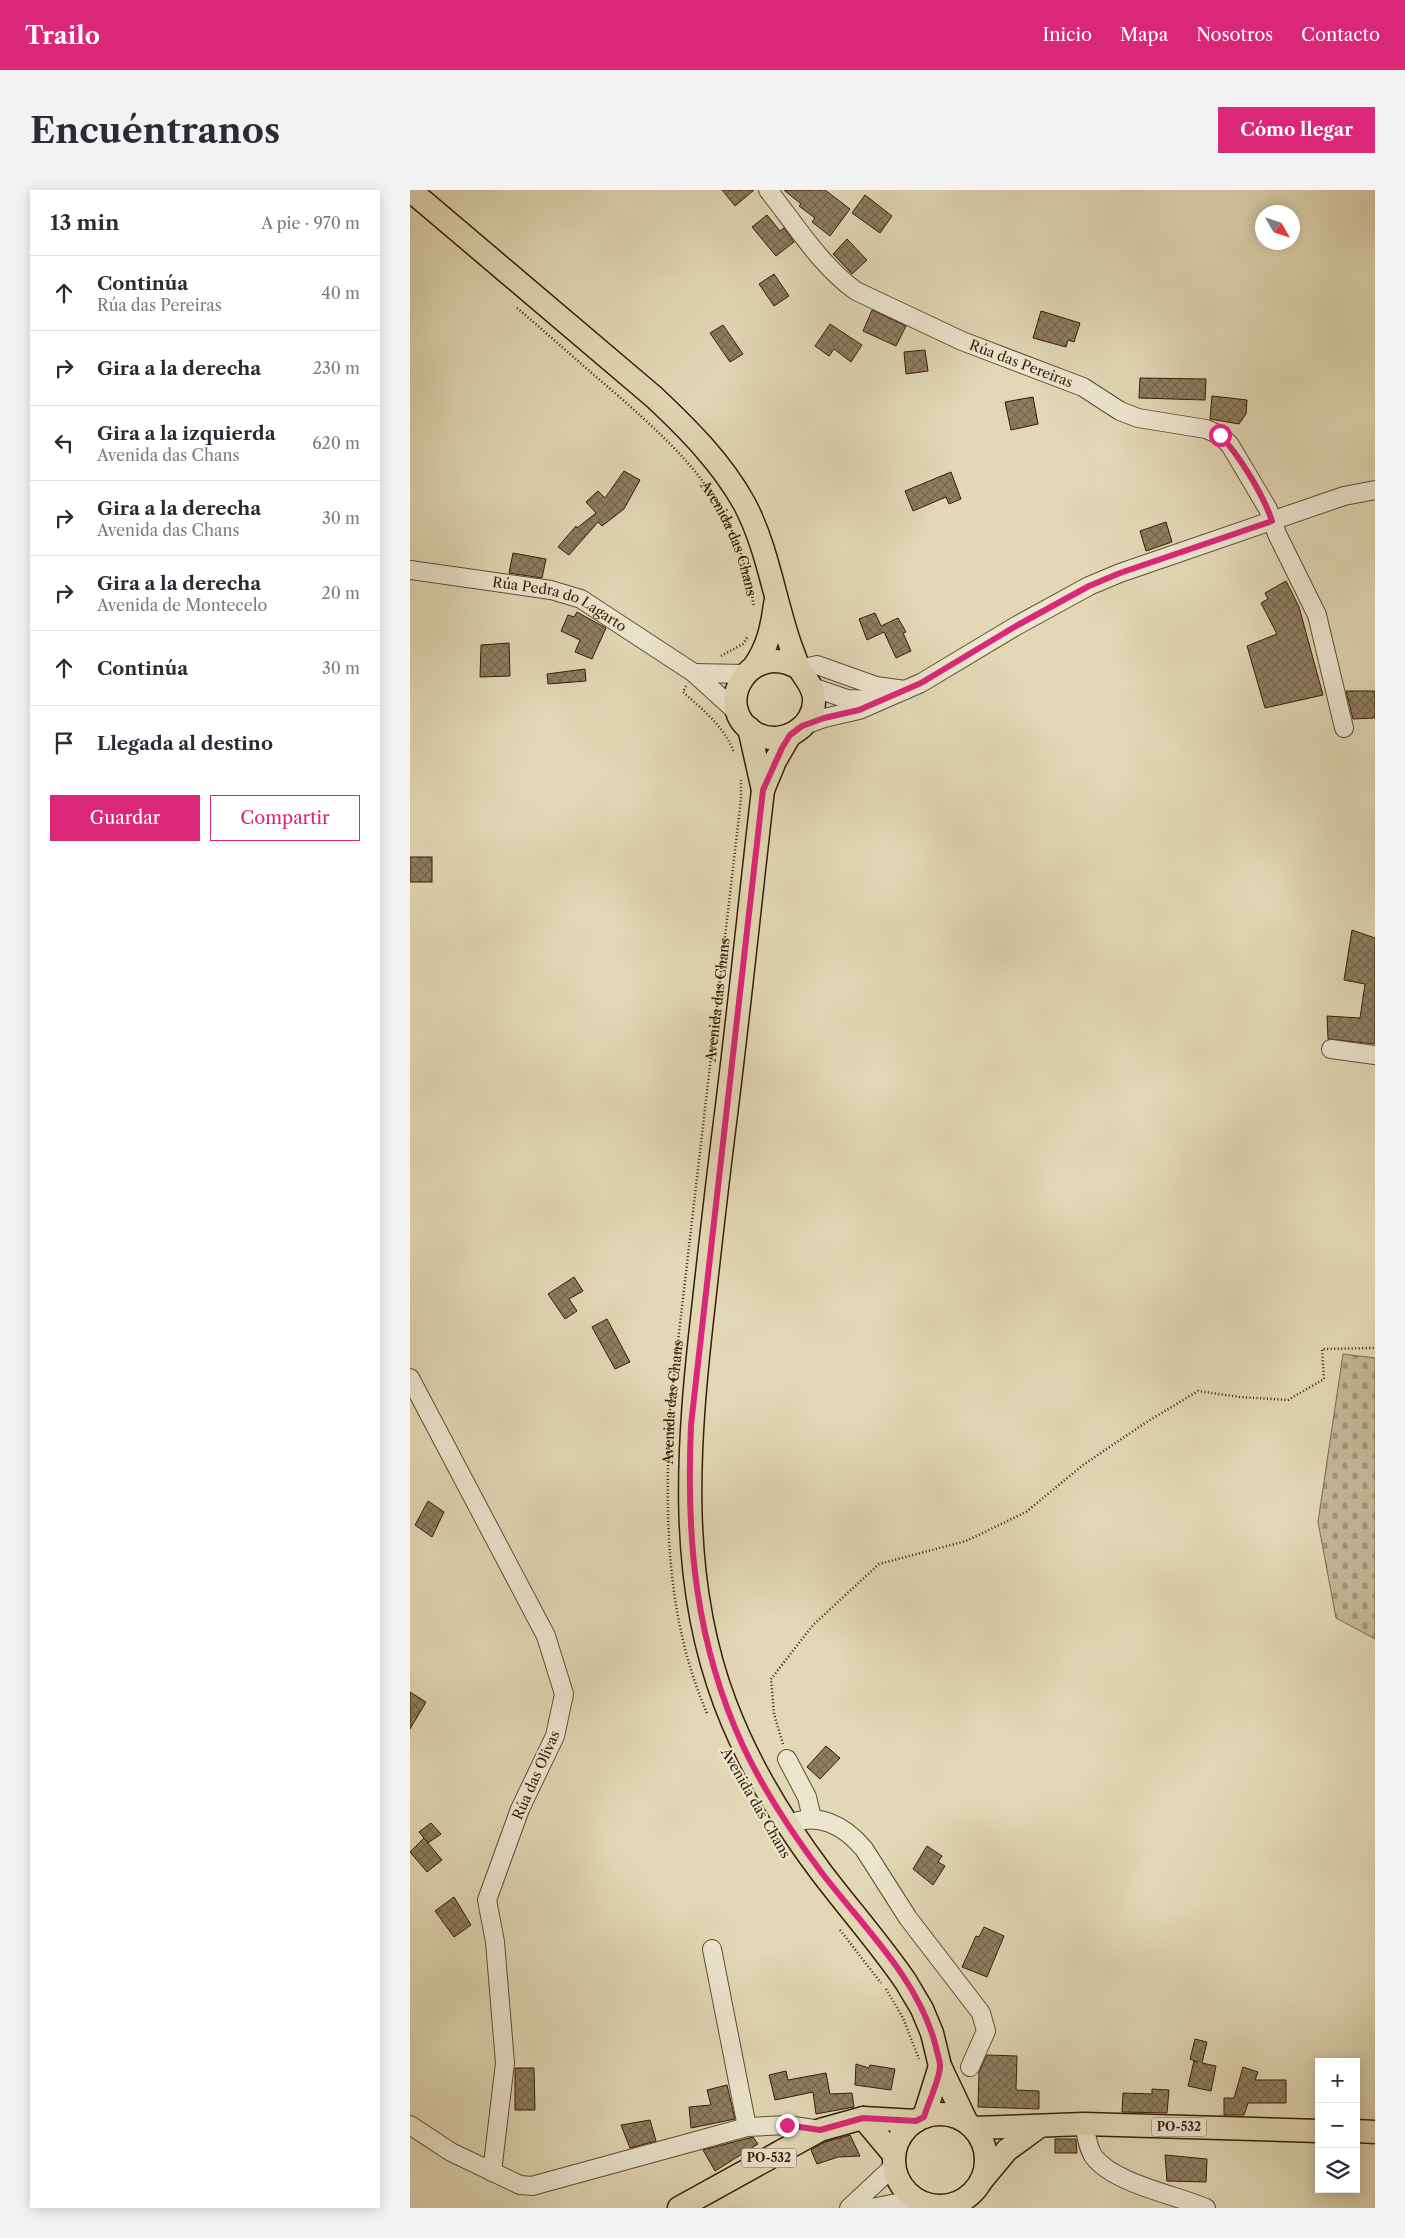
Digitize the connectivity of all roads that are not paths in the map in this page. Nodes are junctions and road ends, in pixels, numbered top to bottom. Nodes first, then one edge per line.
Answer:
1 (410, 190) edge
2 (768, 190) edge
3 (1375, 490) edge
4 (1272, 521) junction
5 (410, 570) edge
6 (775, 598) junction
7 (750, 670) junction
8 (694, 673) junction
9 (806, 678) junction
10 (905, 690) junction
11 (879, 700) junction
12 (743, 720) junction
13 (1344, 728) dead end
14 (796, 731) junction
15 (763, 790) junction
16 (1331, 1049) dead end
17 (1375, 1055) edge
18 (410, 1378) edge
19 (787, 1759) road end
20 (812, 1818) junction
21 (788, 1825) junction
22 (712, 1949) dead end
23 (939, 2060) junction
24 (970, 2068) dead end
25 (863, 2118) junction
26 (920, 2119) junction
27 (1084, 2124) junction
28 (410, 2125) edge
29 (970, 2125) junction
30 (1040, 2126) junction
31 (747, 2127) junction
32 (820, 2130) junction
33 (1315, 2131) edge
34 (1360, 2131) edge
35 (1375, 2132) edge
36 (895, 2160) junction
37 (492, 2172) junction
38 (977, 2187) junction
39 (917, 2199) junction
40 (679, 2208) edge
41 (848, 2208) edge
42 (871, 2208) edge
43 (1206, 2208) edge

1 - 6 main road, Avenida das Chans
2 - 4 street, Rúa das Pereiras
3 - 4 street
4 - 10 street
4 - 13 street, Rúa das Pereiras
5 - 8 street, Rúa Pedra do Lagarto
6 - 7 main road, Avenida das Chans
6 - 9 main road, Avenida das Chans
7 - 8 street
7 - 9 main road
7 - 12 main road, Avenida das Chans
8 - 12 street, Rúa Pedra do Lagarto
9 - 10 street
9 - 11 street
9 - 14 main road, Avenida das Chans
10 - 11 street
11 - 14 street
12 - 14 main road
12 - 15 main road, Avenida das Chans
14 - 15 main road, Avenida das Chans
15 - 21 main road, Avenida das Chans
16 - 17 street
18 - 37 street, Rúa das Olivas
19 - 20 street
20 - 21 street
20 - 24 street
21 - 23 main road, Avenida das Chans
22 - 31 street
23 - 26 main road
23 - 29 main road, Avenida das Chans
25 - 26 main road
25 - 32 main road, PO-532
25 - 36 main road
26 - 29 main road
26 - 36 main road
27 - 30 main road, PO-532
27 - 33 main road, PO-532
27 - 43 street
28 - 37 street
29 - 30 main road, PO-532
29 - 38 main road
30 - 38 main road
31 - 32 street
31 - 37 street
32 - 40 main road, PO-532
34 - 35 main road
36 - 39 main road
36 - 41 street
38 - 39 main road
39 - 42 street

